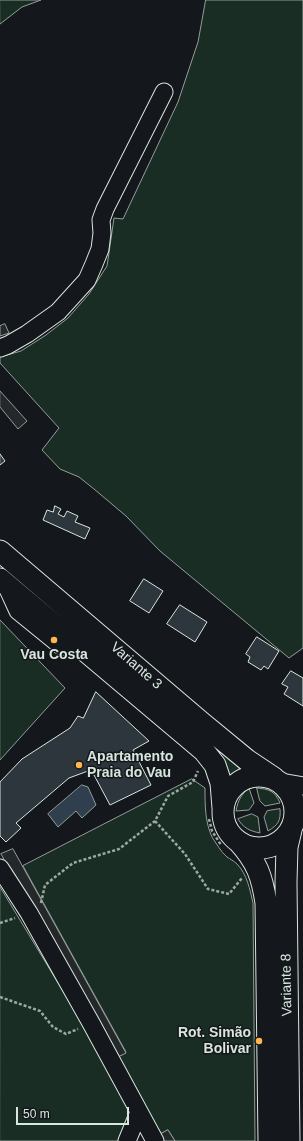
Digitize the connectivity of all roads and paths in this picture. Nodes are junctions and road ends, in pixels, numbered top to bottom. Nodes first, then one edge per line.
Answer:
1 (164, 92) dead end
2 (0, 348) edge
3 (0, 551) edge
4 (2, 581) edge
5 (199, 769) dead end
6 (278, 780) junction
7 (303, 786) edge
8 (216, 813) junction
9 (155, 821) junction
10 (296, 823) edge
11 (231, 845) junction
12 (0, 868) edge
13 (246, 873) dead end
14 (29, 913) junction
15 (0, 923) edge
16 (0, 997) edge
17 (91, 1023) junction
18 (138, 1112) junction
19 (268, 1138) edge
20 (127, 1141) edge
21 (155, 1141) edge
22 (289, 1141) edge

1 - 2 street
3 - 6 main road, Variante 3
4 - 8 main road, Variante 3
5 - 9 path
6 - 7 street
6 - 8 main road
6 - 10 main road
8 - 11 main road
8 - 11 path
9 - 13 path
9 - 14 path
10 - 11 main road
10 - 22 main road, Variante 8
11 - 19 main road, Variante 8
12 - 14 street
14 - 15 path
14 - 17 street
16 - 17 path
17 - 18 street
18 - 20 street
18 - 21 street

